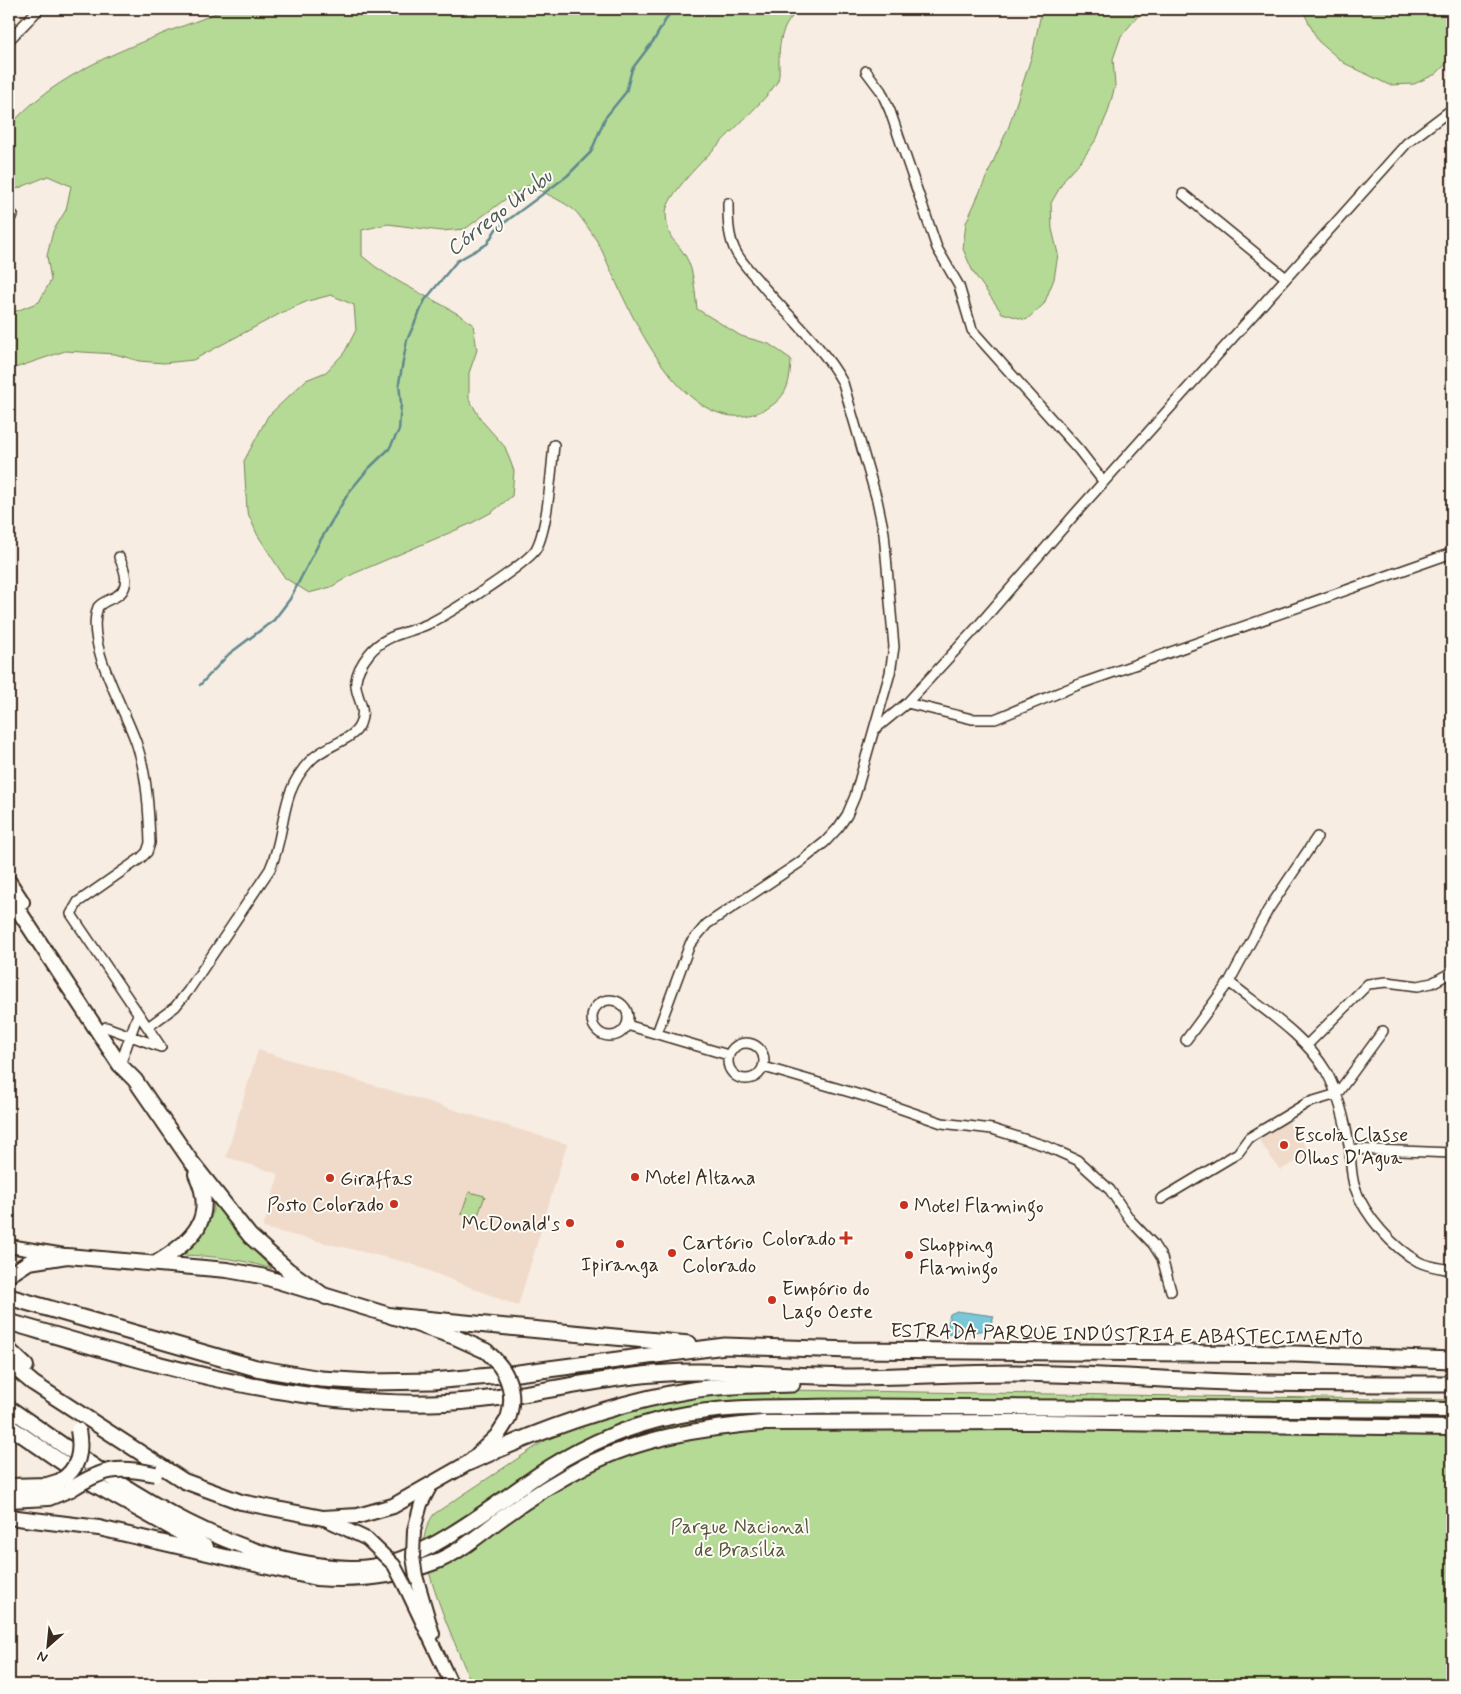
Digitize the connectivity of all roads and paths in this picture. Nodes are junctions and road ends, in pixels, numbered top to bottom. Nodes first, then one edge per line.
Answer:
1 (39, 9) edge
2 (9, 40) edge
3 (866, 71) dead end
4 (1452, 110) edge
5 (1183, 194) dead end
6 (728, 203) dead end
7 (1286, 278) junction
8 (554, 445) dead end
9 (1103, 482) junction
10 (1452, 553) edge
11 (119, 557) dead end
12 (907, 703) junction
13 (874, 730) junction
14 (1317, 837) dead end
15 (9, 882) edge
16 (9, 896) edge
17 (1452, 972) edge
18 (1229, 982) junction
19 (138, 1014) junction
20 (627, 1025) junction
21 (106, 1027) junction
22 (148, 1027) junction
23 (1383, 1032) dead end
24 (657, 1034) junction
25 (130, 1038) junction
26 (1186, 1040) dead end
27 (1307, 1045) junction
28 (728, 1055) junction
29 (122, 1061) junction
30 (764, 1067) junction
31 (1337, 1094) junction
32 (1350, 1149) junction
33 (1452, 1153) edge
34 (190, 1160) junction
35 (1161, 1198) dead end
36 (9, 1246) edge
37 (67, 1256) junction
38 (110, 1260) junction
39 (156, 1263) junction
40 (1452, 1270) edge
41 (16, 1272) edge
42 (9, 1284) edge
43 (1171, 1291) dead end
44 (9, 1297) edge
45 (326, 1297) junction
46 (392, 1316) junction
47 (9, 1322) edge
48 (711, 1347) junction
49 (9, 1350) edge
50 (1452, 1360) edge
51 (9, 1363) edge
52 (9, 1370) edge
53 (845, 1377) junction
54 (33, 1383) junction
55 (1452, 1384) edge
56 (53, 1396) junction
57 (9, 1408) edge
58 (1452, 1410) edge
59 (89, 1420) junction
60 (505, 1420) junction
61 (9, 1426) edge
62 (1452, 1428) edge
63 (470, 1462) junction
64 (184, 1481) junction
65 (65, 1485) junction
66 (431, 1485) junction
67 (9, 1486) edge
68 (9, 1500) edge
69 (270, 1509) junction
70 (9, 1517) edge
71 (323, 1518) junction
72 (221, 1555) junction
73 (434, 1644) junction
74 (452, 1685) edge

1 - 2 street
3 - 9 street
4 - 7 street
5 - 7 street
6 - 13 street
7 - 9 street
8 - 22 street
9 - 12 street
10 - 12 street
11 - 19 street
12 - 13 street
13 - 24 street
14 - 18 street
15 - 21 main road
16 - 29 main road
17 - 27 street
18 - 26 street
18 - 27 street
19 - 22 street
19 - 25 street
20 - 20 street
20 - 24 street
21 - 25 street
21 - 29 main road
22 - 25 street
23 - 31 street
24 - 28 street
25 - 29 street
27 - 31 street
28 - 30 street
28 - 30 street
29 - 34 main road
30 - 43 street
31 - 32 street
31 - 35 street
32 - 33 street
32 - 40 street
34 - 39 main road
34 - 45 main road
36 - 37 main road
37 - 38 main road
37 - 41 main road
38 - 39 main road
38 - 41 main road
39 - 45 main road
41 - 42 main road
44 - 48 highway
45 - 46 main road
46 - 48 highway
46 - 60 main road, bridge
47 - 53 highway
48 - 50 highway, ESTRADA PARQUE INDÚSTRIA E ABASTECIMENTO
49 - 59 main road
51 - 54 main road
52 - 54 main road
53 - 55 highway, ESTRADA PARQUE INDÚSTRIA E ABASTECIMENTO
53 - 63 highway
54 - 56 main road
56 - 59 main road
56 - 65 main road, bridge
57 - 58 main road
59 - 64 main road
60 - 63 main road
60 - 69 main road
61 - 72 main road
62 - 72 main road
63 - 66 main road
64 - 65 main road, bridge
64 - 69 main road
65 - 67 main road
65 - 68 main road
66 - 71 main road
66 - 73 main road, bridge
69 - 71 main road
70 - 72 main road
71 - 73 main road, bridge
73 - 74 main road

